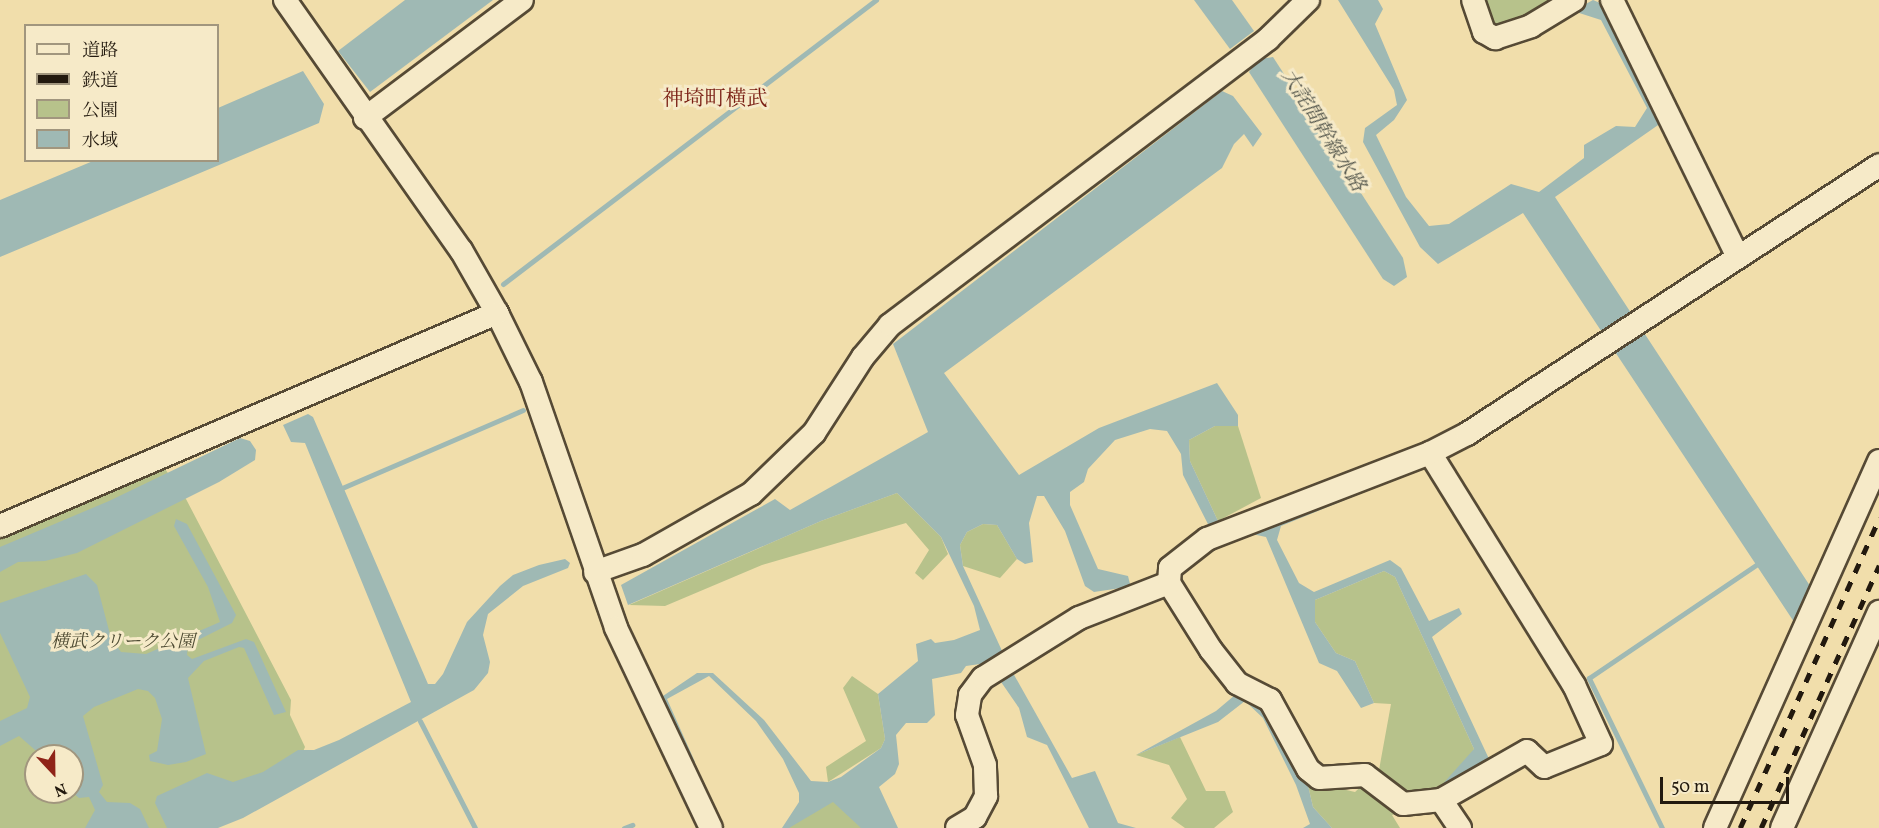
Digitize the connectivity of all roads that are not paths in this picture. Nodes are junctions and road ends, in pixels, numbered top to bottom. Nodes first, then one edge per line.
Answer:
1 (285, 0) edge
2 (522, 0) edge
3 (1308, 0) edge
4 (1473, 0) edge
5 (1612, 0) edge
6 (1570, 4) edge
7 (365, 118) junction
8 (1879, 165) edge
9 (1738, 257) junction
10 (497, 313) junction
11 (1430, 453) junction
12 (1879, 461) edge
13 (0, 526) edge
14 (595, 573) junction
15 (1169, 583) junction
16 (1879, 612) edge
17 (1441, 800) junction
18 (711, 828) edge
19 (957, 828) edge
20 (1460, 828) edge
21 (1715, 828) edge
22 (1782, 828) edge

1 - 7 street
2 - 7 street
3 - 14 street
4 - 6 street
5 - 9 street
7 - 10 street
8 - 9 street
9 - 11 street
10 - 13 street
10 - 14 street
11 - 15 street
11 - 17 street
12 - 21 street
14 - 18 street
15 - 17 street
15 - 19 street
16 - 22 street
17 - 20 street

